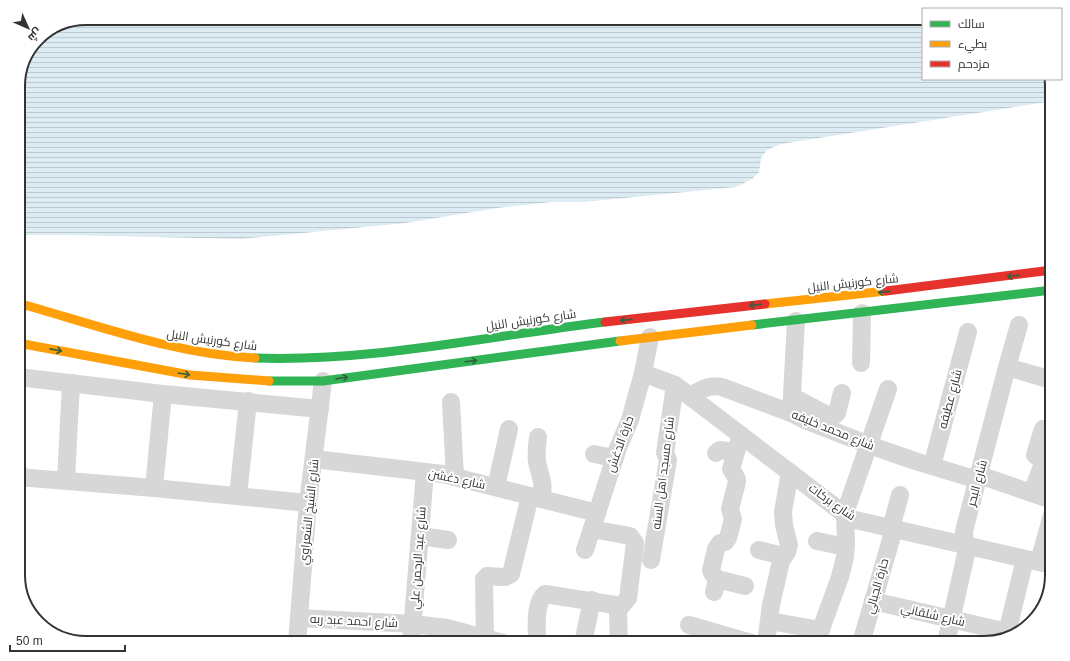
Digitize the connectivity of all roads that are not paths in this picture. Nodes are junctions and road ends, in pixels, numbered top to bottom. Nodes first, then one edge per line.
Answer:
1 (1045, 271) edge
2 (1045, 291) edge
3 (25, 305) edge
4 (862, 313) junction
5 (796, 321) junction
6 (1019, 326) dead end
7 (968, 332) dead end
8 (650, 337) junction
9 (25, 344) edge
10 (861, 363) dead end
11 (1007, 367) junction
12 (642, 373) junction
13 (25, 378) edge
14 (1045, 378) edge
15 (323, 381) junction
16 (71, 383) junction
17 (888, 389) dead end
18 (683, 390) junction
19 (842, 393) dead end
20 (163, 394) junction
21 (248, 401) junction
22 (451, 402) dead end
23 (792, 405) junction
24 (320, 409) junction
25 (509, 429) dead end
26 (1043, 429) dead end
27 (741, 435) junction
28 (538, 437) dead end
29 (869, 445) junction
30 (716, 452) dead end
31 (736, 452) junction
32 (594, 454) dead end
33 (614, 458) junction
34 (314, 459) junction
35 (932, 466) junction
36 (425, 472) junction
37 (790, 472) junction
38 (25, 477) edge
39 (455, 477) junction
40 (978, 477) junction
41 (66, 480) junction
42 (496, 487) junction
43 (154, 488) junction
44 (1032, 493) junction
45 (900, 495) dead end
46 (238, 496) junction
47 (536, 497) junction
48 (1045, 498) edge
49 (308, 503) junction
50 (845, 513) junction
51 (595, 521) junction
52 (892, 529) junction
53 (420, 536) junction
54 (448, 540) dead end
55 (1045, 540) edge
56 (817, 541) dead end
57 (966, 546) junction
58 (846, 547) junction
59 (586, 550) dead end
60 (759, 550) dead end
61 (783, 556) junction
62 (651, 560) dead end
63 (1039, 562) edge
64 (745, 586) dead end
65 (592, 600) junction
66 (873, 601) junction
67 (622, 606) junction
68 (299, 618) junction
69 (951, 619) junction
70 (769, 621) junction
71 (413, 624) junction
72 (689, 625) dead end
73 (1013, 629) edge
74 (1002, 633) edge
75 (298, 636) edge
76 (412, 636) edge
77 (472, 636) edge
78 (485, 636) edge
79 (537, 636) edge
80 (584, 636) edge
81 (619, 636) edge
82 (727, 636) edge
83 (767, 636) edge
84 (815, 636) edge
85 (818, 636) edge
86 (863, 636) edge
87 (947, 636) edge

1 -> 3 highway, شارع كورنيش النيل
2 - 4 highway
4 - 5 highway
4 - 10 street
5 - 8 highway
5 - 23 street
6 - 11 street, شارع البحر
7 - 35 street, شارع عطيفه
8 - 12 street, حارة الدغش
15 -> 8 highway
9 -> 15 highway
11 - 14 street
11 - 40 street, شارع البحر
12 - 18 street, شارع بركات
12 - 33 street, حارة الدغش
13 - 16 street
15 - 24 street, شارع الشيخ الشعراوي
16 - 20 street
16 - 41 street
17 - 29 street
18 - 23 street, شارع محمد خليفه
18 - 27 street, شارع بركات
18 - 62 street, شارع مسجد اهل السنه
19 - 23 street
20 - 21 street
20 - 43 street
21 - 24 street
21 - 46 street
22 - 39 street
23 - 29 street, شارع محمد خليفه
24 - 34 street, شارع الشيخ الشعراوي
25 - 42 street
26 - 44 street
27 - 31 street
27 - 37 street, شارع بركات
28 - 47 street
29 - 35 street, شارع محمد خليفه
29 - 50 street
30 - 31 street
31 - 64 street
32 - 33 street
33 - 51 street, حارة الدغش
34 - 36 street, شارع دغشن
34 - 49 street, شارع الشيخ الشعراوي
35 - 40 street, شارع محمد خليفه
36 - 39 street, شارع دغشن
36 - 53 street, شارع عبد الرحمن علي
37 - 50 street, شارع بركات
37 - 61 street
38 - 41 street
39 - 42 street, شارع دغشن
40 - 44 street, شارع محمد خليفه
40 - 57 street, شارع البحر
41 - 43 street
42 - 47 street, شارع دغشن
43 - 46 street
44 - 48 street, شارع محمد خليفه
45 - 52 street, حارة الجبالي
46 - 49 street
47 - 51 street, شارع دغشن
47 - 78 street
49 - 68 street, شارع الشيخ الشعراوي
50 - 52 street, شارع بركات
50 - 58 street
51 - 59 street, حارة الدغش
51 - 67 street, شارع دغشن
52 - 57 street, شارع بركات
52 - 66 street, حارة الجبالي
53 - 54 street
53 - 71 street, شارع عبد الرحمن علي
55 - 63 street
56 - 58 street
57 - 63 street, شارع بركات
57 - 69 street, شارع البحر
58 - 85 street
60 - 61 street
61 - 70 street
63 - 73 street
65 - 67 street
65 - 79 street
65 - 80 street
66 - 69 street, شارع شلقاني
66 - 86 street, حارة الجبالي
67 - 81 street, شارع دغشن
68 - 71 street, شارع احمد عبد ربه
68 - 75 street, شارع الشيخ الشعراوي
69 - 74 street, شارع شلقاني
69 - 87 street, شارع البحر
70 - 83 street
70 - 84 street
71 - 76 street, شارع عبد الرحمن علي
71 - 77 street, شارع احمد عبد ربه
72 - 82 street

